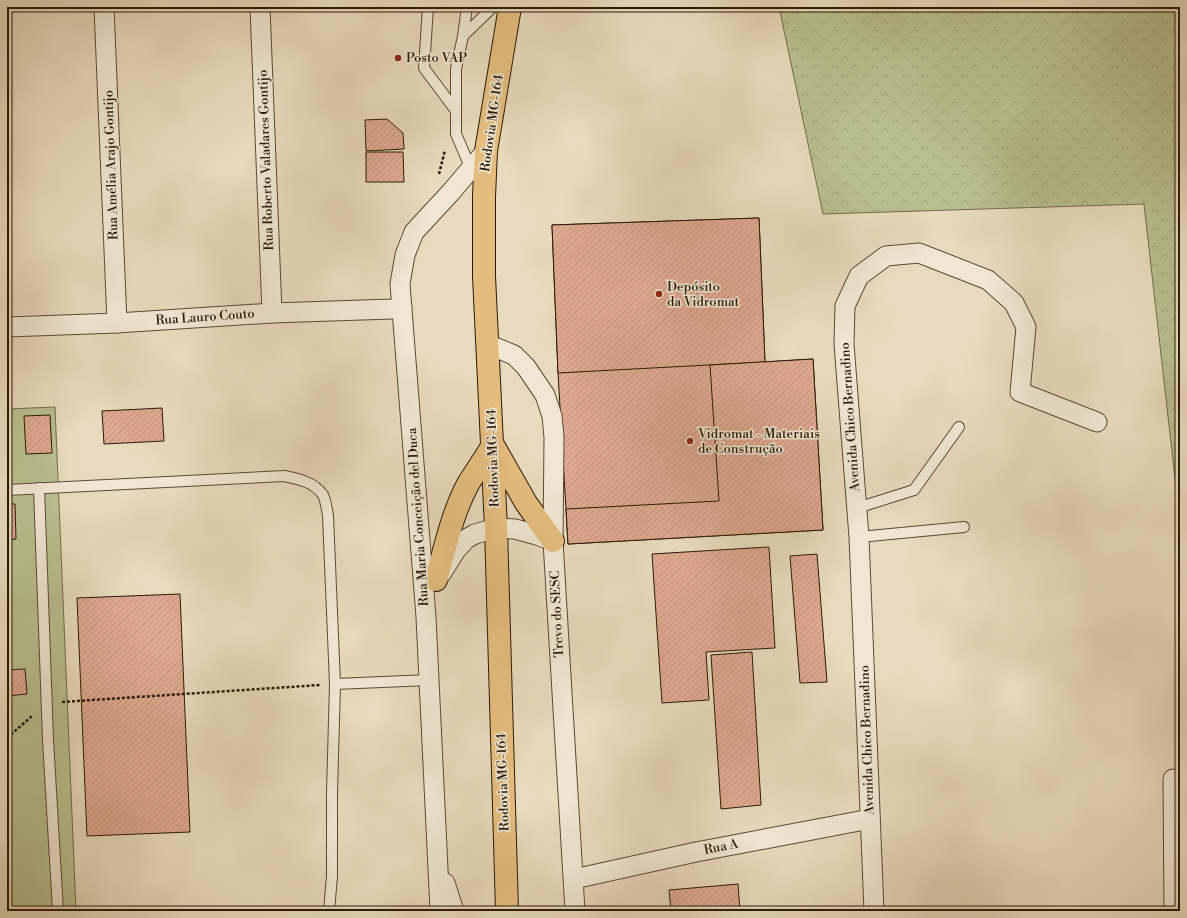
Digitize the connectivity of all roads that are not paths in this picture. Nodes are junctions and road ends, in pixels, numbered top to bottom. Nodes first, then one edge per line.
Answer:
1 (104, 7) edge
2 (260, 7) edge
3 (428, 7) edge
4 (467, 7) edge
5 (493, 7) edge
6 (510, 7) edge
7 (463, 36) junction
8 (456, 111) junction
9 (486, 151) junction
10 (471, 169) junction
11 (402, 307) junction
12 (272, 313) junction
13 (117, 323) junction
14 (7, 327) edge
15 (487, 344) junction
16 (1097, 422) dead end
17 (959, 427) dead end
18 (493, 445) junction
19 (39, 488) junction
20 (7, 490) edge
21 (857, 508) junction
22 (964, 527) dead end
23 (496, 528) junction
24 (859, 537) junction
25 (553, 541) junction
26 (436, 580) junction
27 (429, 671) junction
28 (335, 684) junction
29 (1172, 779) dead end
30 (870, 819) junction
31 (437, 855) junction
32 (574, 879) junction
33 (58, 911) edge
34 (329, 911) edge
35 (440, 911) edge
36 (454, 911) edge
37 (507, 911) edge
38 (575, 911) edge
39 (874, 911) edge
40 (1174, 911) edge

1 - 13 street, Rua Amélia Arajo Gontijo
2 - 12 street, Rua Roberto Valadares Gontijo
3 - 8 lane
4 - 7 lane
5 - 7 lane
6 - 9 main road, Rodovia MG-164
7 - 8 lane
8 - 10 lane
9 - 10 street, Rua Maria Conceição del Duca
9 - 15 main road, Rodovia MG-164
10 - 11 street, Rua Maria Conceição del Duca
11 - 12 street, Rua Lauro Couto
11 - 27 street, Rua Maria Conceição del Duca
12 - 13 street, Rua Lauro Couto
13 - 14 street, Rua Lauro Couto
15 - 18 main road, Rodovia MG-164
15 - 25 street, Trevo do SESC
16 - 21 street, Avenida Chico Bernadino
17 - 21 lane
18 - 23 main road, Rodovia MG-164
18 - 25 main road
18 - 26 main road
19 - 20 lane
19 - 28 lane
19 - 33 lane
21 - 24 street, Avenida Chico Bernadino
22 - 24 lane
23 - 25 street
23 - 26 street
23 - 37 main road, Rodovia MG-164
24 - 30 street, Avenida Chico Bernadino
25 - 32 street, Trevo do SESC
26 - 27 street
27 - 28 lane
27 - 31 street, Rua Maria Conceição del Duca
28 - 34 lane
29 - 40 street
30 - 32 street, Rua A
30 - 39 street, Avenida Chico Bernadino
31 - 35 street, Rua Maria Conceição del Duca
31 - 36 street
32 - 38 street, Trevo do SESC

